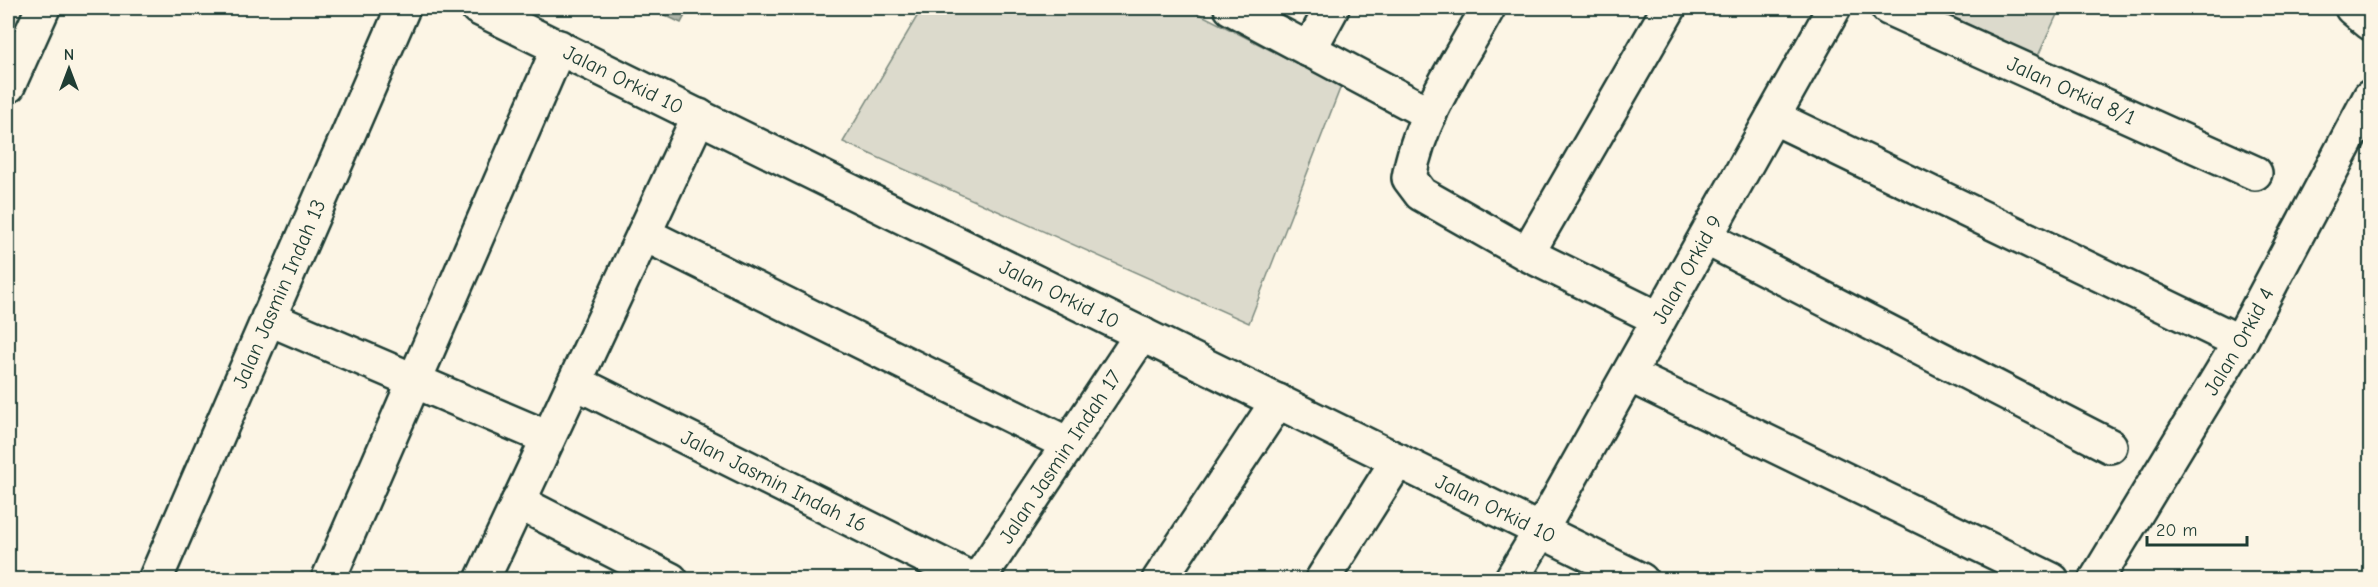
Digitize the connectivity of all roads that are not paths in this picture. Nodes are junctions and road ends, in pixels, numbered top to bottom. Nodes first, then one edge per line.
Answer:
1 (43, 8) edge
2 (403, 8) edge
3 (478, 8) edge
4 (1231, 8) edge
5 (1332, 8) edge
6 (1488, 8) edge
7 (1669, 8) edge
8 (1834, 8) edge
9 (1888, 8) edge
10 (2352, 8) edge
11 (2370, 22) edge
12 (559, 47) junction
13 (1309, 50) junction
14 (8, 86) edge
15 (2370, 97) edge
16 (1430, 114) junction
17 (699, 117) junction
18 (1773, 117) junction
19 (2255, 173) dead end
20 (644, 234) junction
21 (1706, 238) junction
22 (1527, 254) junction
23 (268, 318) junction
24 (1659, 319) junction
25 (1142, 334) junction
26 (2240, 342) junction
27 (1629, 375) junction
28 (415, 381) junction
29 (575, 382) junction
30 (1278, 401) junction
31 (548, 438) junction
32 (1068, 444) junction
33 (2110, 446) dead end
34 (1398, 460) junction
35 (518, 502) junction
36 (1541, 531) junction
37 (154, 579) edge
38 (328, 579) edge
39 (482, 579) edge
40 (671, 579) edge
41 (973, 579) edge
42 (978, 579) edge
43 (1159, 579) edge
44 (1322, 579) edge
45 (1511, 579) edge
46 (1641, 579) edge
47 (2052, 579) edge
48 (2097, 579) edge

1 - 14 street
2 - 23 street, Jalan Jasmin Indah 13
3 - 12 street, Jalan Orkid 10
4 - 13 street
5 - 13 street
6 - 16 street
7 - 22 street
8 - 18 street, Jalan Orkid 9
9 - 19 street, Jalan Orkid 8/1
10 - 11 street
12 - 17 street, Jalan Orkid 10
12 - 28 street
13 - 16 street
15 - 26 street, Jalan Orkid 4
16 - 22 street
17 - 20 street
17 - 25 street, Jalan Orkid 10
18 - 21 street, Jalan Orkid 9
18 - 26 street
20 - 29 street
20 - 32 street
21 - 24 street, Jalan Orkid 9
21 - 33 street
22 - 24 street
23 - 28 street
23 - 37 street, Jalan Jasmin Indah 13
24 - 27 street, Jalan Orkid 9
25 - 30 street, Jalan Orkid 10
25 - 32 street, Jalan Jasmin Indah 17
26 - 48 street, Jalan Orkid 4
27 - 36 street, Jalan Orkid 9
27 - 47 street
28 - 31 street
28 - 38 street
29 - 31 street
29 - 41 street, Jalan Jasmin Indah 16
30 - 34 street, Jalan Orkid 10
30 - 43 street
31 - 35 street
32 - 42 street, Jalan Jasmin Indah 17
34 - 36 street, Jalan Orkid 10
34 - 44 street
35 - 39 street
35 - 40 street
36 - 45 street, Jalan Orkid 9
36 - 46 street, Jalan Orkid 10

